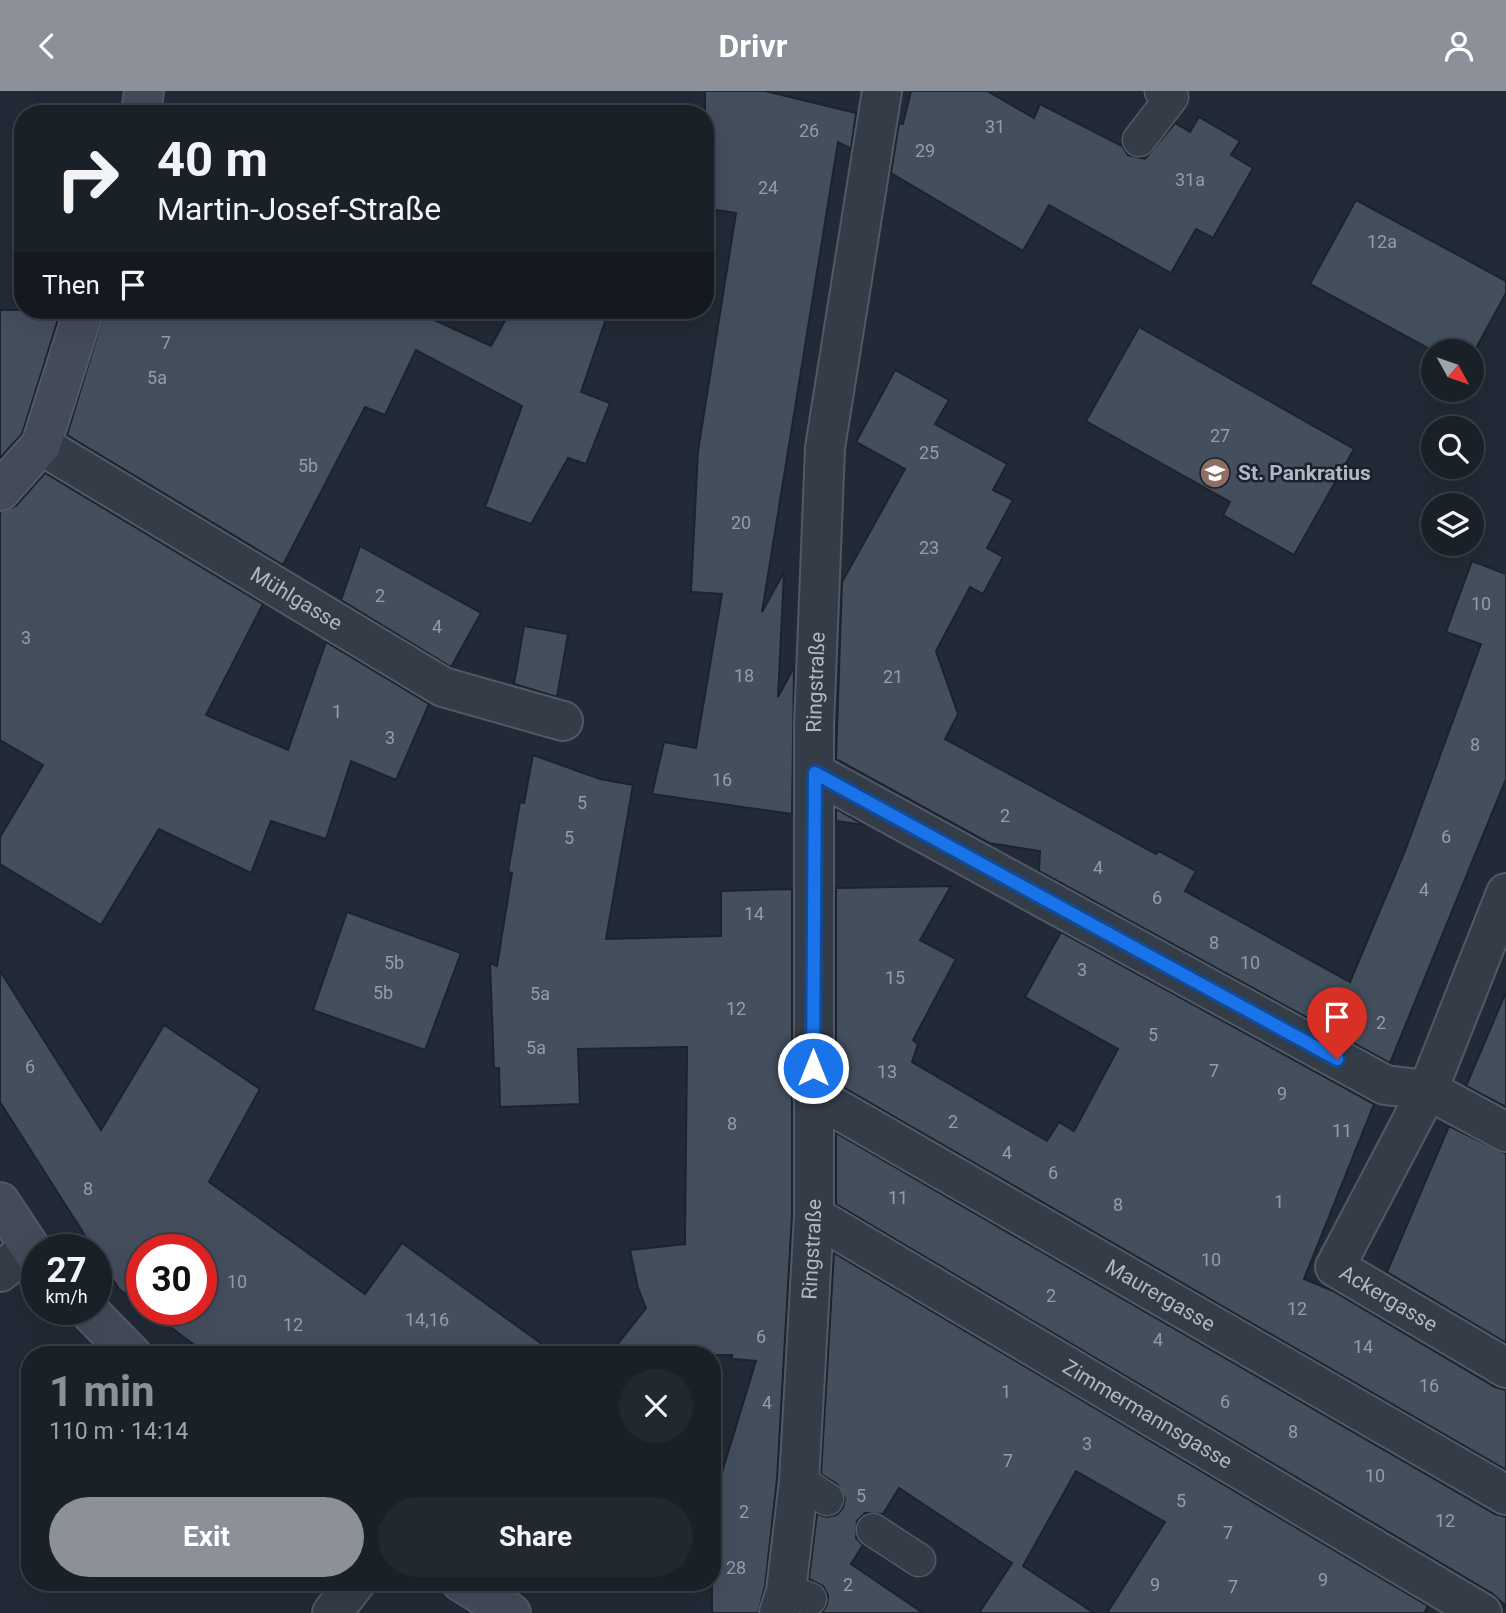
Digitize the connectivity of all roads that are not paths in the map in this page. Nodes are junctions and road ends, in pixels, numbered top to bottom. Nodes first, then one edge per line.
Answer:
1 (882, 91) edge
2 (1161, 91) edge
3 (1139, 140) dead end
4 (81, 319) edge
5 (41, 446) junction
6 (0, 491) edge
7 (563, 721) dead end
8 (815, 773) junction
9 (1506, 893) edge
10 (1428, 1090) junction
11 (813, 1095) junction
12 (1506, 1132) edge
13 (0, 1202) edge
14 (814, 1216) junction
15 (21, 1256) edge
16 (103, 1325) edge
17 (123, 1346) edge
18 (1506, 1367) edge
19 (1506, 1495) edge
20 (873, 1530) dead end
21 (919, 1560) dead end
22 (349, 1591) edge
23 (481, 1591) edge
24 (792, 1601) edge
25 (332, 1613) edge
26 (511, 1613) edge
27 (1482, 1613) edge

1 - 8 street, Ringstraße
2 - 3 lane
4 - 5 street
5 - 6 street
5 - 7 street, Mühlgasse
8 - 10 street
8 - 11 street, Ringstraße
9 - 10 street
10 - 12 street
10 - 18 street, Ackergasse
11 - 14 street, Ringstraße
11 - 19 street, Maurergasse
13 - 15 street
14 - 24 street, Ringstraße
14 - 27 street, Zimmermannsgasse
16 - 17 street
20 - 21 lane
22 - 25 street
23 - 26 street

